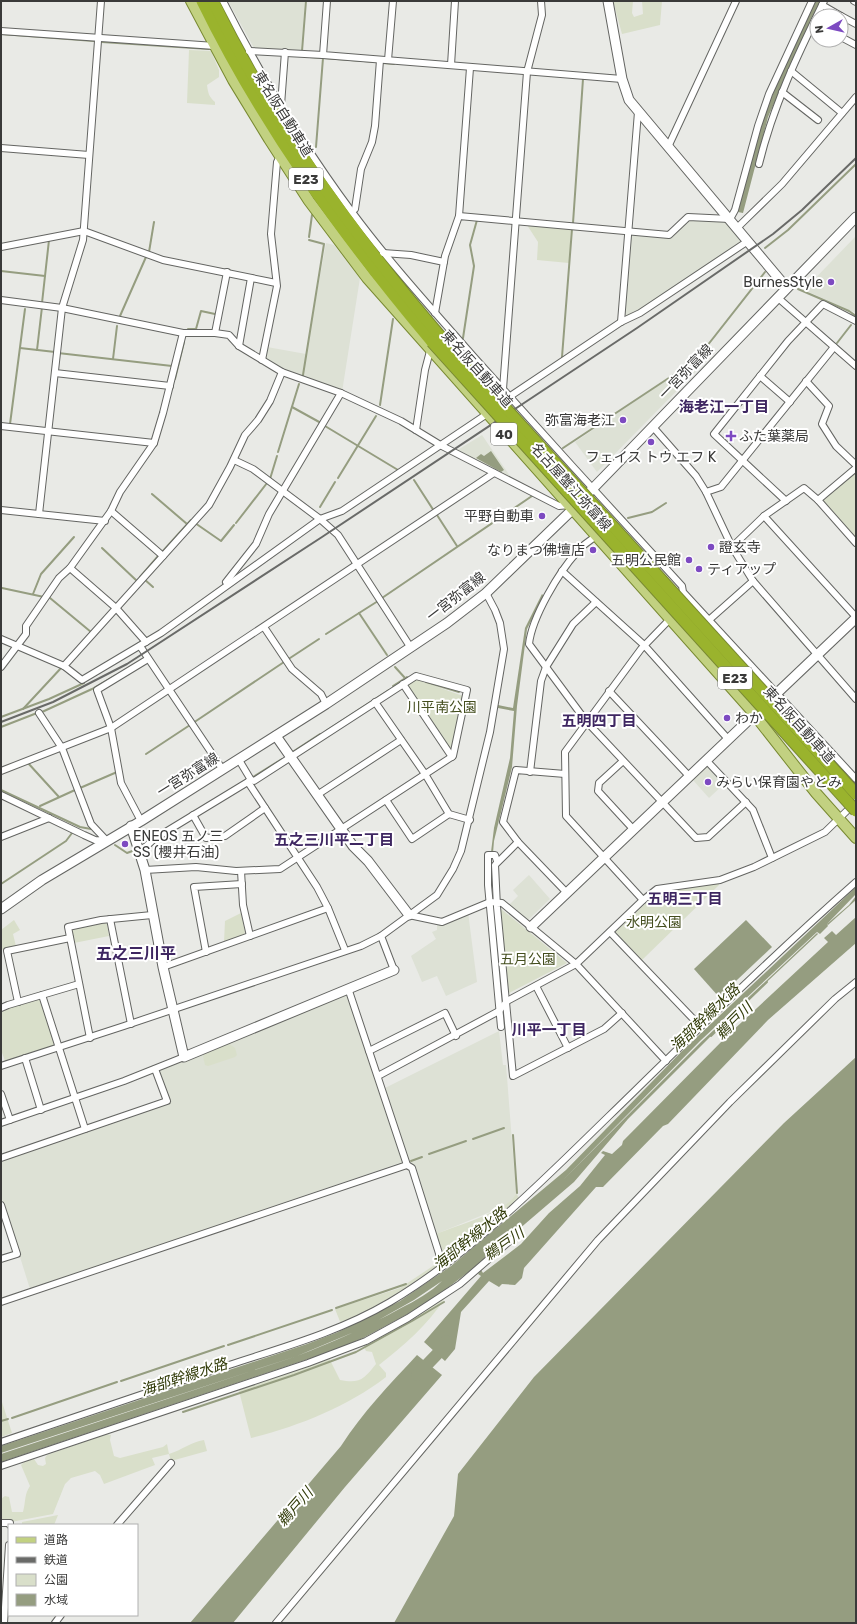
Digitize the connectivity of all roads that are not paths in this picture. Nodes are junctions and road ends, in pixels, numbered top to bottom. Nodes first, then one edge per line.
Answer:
1 (101, 1) edge
2 (191, 1) edge
3 (202, 1) edge
4 (213, 1) edge
5 (223, 1) edge
6 (327, 1) edge
7 (393, 1) edge
8 (455, 1) edge
9 (541, 1) edge
10 (608, 1) edge
11 (736, 1) edge
12 (812, 1) edge
13 (1, 31) edge
14 (809, 35) edge
15 (98, 38) junction
16 (214, 46) junction
17 (249, 51) junction
18 (285, 52) junction
19 (323, 55) junction
20 (380, 60) junction
21 (388, 60) junction
22 (451, 65) junction
23 (470, 68) junction
24 (791, 71) junction
25 (526, 72) junction
26 (622, 79) junction
27 (782, 92) junction
28 (856, 97) edge
29 (281, 105) junction
30 (638, 112) junction
31 (842, 113) junction
32 (818, 120) dead end
33 (668, 147) junction
34 (1, 148) edge
35 (90, 155) junction
36 (280, 156) junction
37 (756, 158) junction
38 (352, 212) junction
39 (459, 216) junction
40 (856, 218) edge
41 (730, 219) junction
42 (516, 221) junction
43 (737, 228) junction
44 (84, 231) junction
45 (629, 231) junction
46 (748, 241) junction
47 (1, 247) edge
48 (383, 253) junction
49 (444, 262) junction
50 (227, 272) junction
51 (251, 278) junction
52 (276, 283) junction
53 (786, 287) junction
54 (777, 297) junction
55 (1, 300) edge
56 (62, 308) junction
57 (435, 313) junction
58 (856, 321) edge
59 (621, 322) junction
60 (806, 322) junction
61 (183, 333) junction
62 (215, 333) junction
63 (239, 346) junction
64 (834, 347) junction
65 (430, 351) junction
66 (262, 360) junction
67 (856, 366) edge
68 (282, 372) junction
69 (55, 373) junction
70 (760, 376) junction
71 (806, 381) junction
72 (170, 386) junction
73 (503, 389) junction
74 (341, 393) junction
75 (510, 397) junction
76 (790, 402) junction
77 (487, 415) junction
78 (1, 426) edge
79 (653, 427) junction
80 (416, 430) junction
81 (48, 431) junction
82 (154, 443) junction
83 (442, 446) junction
84 (234, 460) junction
85 (742, 460) junction
86 (856, 467) edge
87 (494, 473) junction
88 (591, 489) junction
89 (282, 492) junction
90 (706, 492) junction
91 (818, 500) junction
92 (786, 501) junction
93 (571, 507) junction
94 (1, 510) edge
95 (112, 511) junction
96 (39, 514) junction
97 (764, 516) junction
98 (320, 519) junction
99 (105, 521) junction
100 (596, 536) junction
101 (856, 543) edge
102 (732, 547) junction
103 (163, 556) junction
104 (357, 565) junction
105 (70, 568) junction
106 (562, 571) junction
107 (753, 581) junction
108 (682, 586) junction
109 (220, 589) junction
110 (486, 593) junction
111 (596, 602) junction
112 (116, 608) junction
113 (661, 609) junction
114 (856, 618) edge
115 (670, 619) junction
116 (709, 620) junction
117 (264, 627) junction
118 (1, 639) edge
119 (146, 642) junction
120 (644, 645) junction
121 (15, 646) junction
122 (140, 646) junction
123 (411, 648) junction
124 (818, 656) junction
125 (148, 659) junction
126 (64, 666) junction
127 (1, 667) edge
128 (546, 667) junction
129 (403, 684) junction
130 (169, 690) junction
131 (609, 691) junction
132 (777, 694) junction
133 (856, 699) edge
134 (375, 702) junction
135 (326, 704) junction
136 (40, 713) dead end
137 (754, 715) junction
138 (586, 721) junction
139 (111, 728) junction
140 (276, 736) junction
141 (728, 739) junction
142 (401, 740) junction
143 (62, 748) junction
144 (290, 757) junction
145 (452, 757) junction
146 (239, 760) junction
147 (623, 760) junction
148 (706, 760) junction
149 (223, 770) junction
150 (1, 771) edge
151 (530, 772) junction
152 (425, 774) junction
153 (565, 774) junction
154 (689, 776) junction
155 (856, 779) edge
156 (250, 781) junction
157 (317, 794) junction
158 (856, 794) edge
159 (1, 795) edge
160 (386, 800) junction
161 (662, 802) junction
162 (746, 802) junction
163 (856, 802) edge
164 (265, 808) junction
165 (856, 811) edge
166 (449, 814) junction
167 (193, 815) junction
168 (49, 818) junction
169 (838, 819) junction
170 (470, 820) junction
171 (141, 821) junction
172 (131, 826) junction
173 (341, 828) junction
174 (633, 829) junction
175 (1, 837) edge
176 (856, 838) edge
177 (107, 841) junction
178 (518, 842) junction
179 (140, 852) junction
180 (297, 857) junction
181 (605, 857) junction
182 (772, 858) junction
183 (498, 862) junction
184 (145, 870) junction
185 (241, 871) junction
186 (856, 882) edge
187 (242, 884) junction
188 (567, 893) junction
189 (643, 900) junction
190 (493, 902) junction
191 (328, 908) junction
192 (1, 909) edge
193 (152, 915) junction
194 (409, 915) junction
195 (110, 919) junction
196 (531, 927) junction
197 (610, 932) junction
198 (250, 936) junction
199 (381, 936) junction
200 (70, 938) junction
201 (345, 950) junction
202 (206, 952) junction
203 (576, 964) junction
204 (163, 967) junction
205 (394, 970) joint
206 (855, 982) edge
207 (79, 984) junction
208 (536, 986) junction
209 (348, 988) junction
210 (42, 995) junction
211 (507, 1001) junction
212 (18, 1002) junction
213 (1, 1008) edge
214 (172, 1010) junction
215 (499, 1011) junction
216 (622, 1013) junction
217 (131, 1024) junction
218 (700, 1026) junction
219 (501, 1027) dead end
220 (456, 1036) junction
221 (90, 1038) junction
222 (58, 1048) junction
223 (568, 1048) junction
224 (370, 1051) junction
225 (184, 1057) junction
226 (25, 1058) junction
227 (666, 1061) junction
228 (1, 1066) edge
229 (154, 1068) junction
230 (378, 1076) junction
231 (1, 1094) edge
232 (75, 1098) junction
233 (41, 1110) junction
234 (10, 1120) junction
235 (1, 1123) edge
236 (85, 1129) junction
237 (1, 1158) edge
238 (407, 1165) junction
239 (1, 1205) edge
240 (519, 1233) dead end
241 (1, 1259) edge
242 (443, 1266) junction
243 (1, 1302) edge
244 (1, 1442) edge
245 (171, 1463) dead end
246 (1, 1466) edge
247 (1, 1523) edge
248 (10, 1524) edge
249 (118, 1524) edge
250 (8, 1556) edge
251 (3, 1608) edge
252 (4, 1623) edge
253 (276, 1623) edge

1 - 15 street
2 - 16 main road, 名古屋蟹江弥富線 / 40
3 - 165 highway, 東名阪自動車道 / E23, bridge
4 - 158 highway, 東名阪自動車道 / E23, bridge
5 - 17 street
6 - 19 street
7 - 21 street
8 - 22 street
9 - 25 street
10 - 26 street
11 - 33 street
12 - 37 street
13 - 15 street
14 - 24 street
15 - 16 street
15 - 35 street
16 - 36 main road, 名古屋蟹江弥富線 / 40
17 - 18 street
17 - 29 street
18 - 19 street
18 - 29 street
19 - 20 street
20 - 21 street
20 - 38 street
21 - 22 street
22 - 23 street
23 - 25 street
23 - 39 street
24 - 27 street
24 - 31 street
25 - 26 street
25 - 42 street
26 - 30 street
27 - 32 street
27 - 37 street
28 - 31 street
29 - 38 street
30 - 33 street
30 - 45 street
31 - 43 street
33 - 41 street
34 - 35 street
35 - 44 street
36 - 52 street
36 - 65 main road, 名古屋蟹江弥富線 / 40
37 - 41 street
38 - 48 street
39 - 42 street
39 - 49 street
40 - 53 street, 一宮弥富線
41 - 43 street
41 - 45 street
42 - 45 street
42 - 73 street
43 - 46 street
44 - 47 street
44 - 50 street
44 - 56 street
45 - 59 street
46 - 53 street
46 - 59 street
48 - 49 street
48 - 57 street
49 - 57 street
50 - 51 street
50 - 62 street
51 - 52 street
51 - 63 street
52 - 66 street
53 - 54 street, 一宮弥富線
54 - 60 street
54 - 79 street, 一宮弥富線
55 - 56 street
56 - 61 street
56 - 69 street
57 - 73 street
58 - 60 street
59 - 75 street
60 - 64 street
60 - 70 street
61 - 62 street
61 - 72 street
62 - 63 street
63 - 66 street
64 - 67 street
64 - 71 street
65 - 77 main road, 名古屋蟹江弥富線 / 40
65 - 80 street
66 - 68 street
68 - 74 street
68 - 84 street
69 - 72 street
69 - 81 street
70 - 76 street
70 - 85 street
71 - 76 street
71 - 86 street
72 - 82 street
73 - 75 street
74 - 80 street
74 - 89 street
75 - 77 street
75 - 88 street
76 - 85 street
77 - 83 street
77 - 93 main road, 名古屋蟹江弥富線 / 40
78 - 81 street
79 - 88 street, 一宮弥富線
79 - 90 street
80 - 83 street
81 - 82 street
81 - 96 street
82 - 95 street
83 - 87 street
83 - 98 street
84 - 89 street
84 - 103 street
85 - 90 street
85 - 92 street
86 - 91 street
87 - 93 street
87 - 104 street
88 - 93 street, 一宮弥富線
88 - 108 street
89 - 98 street
89 - 109 street
90 - 102 street
91 - 92 street
91 - 101 street
92 - 97 street
93 - 100 main road, 名古屋蟹江弥富線 / 40
93 - 110 street, 一宮弥富線
94 - 96 street
95 - 99 street
95 - 103 street
96 - 99 street
97 - 102 street
97 - 114 street
98 - 104 street
98 - 109 street
99 - 105 street
100 - 106 street
100 - 113 main road, 名古屋蟹江弥富線 / 40
102 - 107 street
103 - 112 street
104 - 117 street
104 - 123 street
105 - 112 street
105 - 121 street
106 - 111 street
106 - 128 street
107 - 116 street
107 - 124 street
108 - 113 street
108 - 116 street
109 - 119 street
110 - 123 street, 一宮弥富線
110 - 170 street
111 - 120 street
111 - 128 street
112 - 119 street
112 - 126 street
113 - 115 main road, 名古屋蟹江弥富線 / 40
114 - 124 street
115 - 120 street
115 - 137 main road, 名古屋蟹江弥富線 / 40
116 - 132 street
117 - 130 street
117 - 135 street
118 - 121 street
119 - 122 street
120 - 131 street
120 - 141 street
121 - 126 street
121 - 127 street
122 - 125 street
122 - 126 street
123 - 135 street, 一宮弥富線
124 - 132 street
124 - 133 street
125 - 130 street
125 - 139 street
128 - 138 street
128 - 151 street
129 - 134 street
129 - 145 street
129 - 145 street
130 - 139 street
130 - 149 street
131 - 138 street
131 - 154 street
132 - 137 street
132 - 155 street
134 - 142 street
134 - 144 street
135 - 140 street, 一宮弥富線
136 - 143 street
137 - 141 street
137 - 169 main road, 名古屋蟹江弥富線 / 40
138 - 147 street
138 - 153 street
139 - 143 street
139 - 171 street
140 - 144 street
140 - 146 street, 一宮弥富線
141 - 148 street
142 - 152 street
142 - 157 street
143 - 150 street
143 - 177 street
144 - 156 street
144 - 157 street
145 - 152 street
146 - 149 street, 一宮弥富線
146 - 156 street
147 - 161 street
147 - 174 street
148 - 154 street
148 - 162 street
149 - 171 street, 一宮弥富線
151 - 153 street
151 - 178 street
152 - 160 street
152 - 166 street
153 - 181 street
154 - 161 street
156 - 164 street
156 - 167 street
157 - 173 street
159 - 168 street
160 - 166 street
160 - 173 street
161 - 162 street
161 - 174 street
162 - 182 street
163 - 169 street
164 - 167 street
164 - 180 street
166 - 170 street
167 - 179 street
168 - 175 street
168 - 177 street
169 - 176 main road, 名古屋蟹江弥富線 / 40
169 - 182 street
170 - 194 street
171 - 172 street, 一宮弥富線
172 - 177 street, 一宮弥富線
172 - 179 street
173 - 180 street
173 - 194 street
174 - 181 street
177 - 192 street, 一宮弥富線
178 - 183 street
178 - 188 street
179 - 184 street
180 - 185 street
180 - 191 street
181 - 188 street
181 - 189 street
182 - 189 street
183 - 190 street
183 - 190 street
184 - 185 street
184 - 193 street
185 - 187 street
186 - 218 street
187 - 198 street
187 - 202 street
188 - 196 street
189 - 197 street
190 - 194 street
190 - 196 street
190 - 211 street
190 - 215 street
191 - 198 street
191 - 201 street
193 - 195 street
193 - 204 street
194 - 199 street
195 - 200 street
195 - 217 street
196 - 203 street
197 - 203 street
197 - 218 street
198 - 202 street
199 - 201 street
199 - 205 street
200 - 207 street
200 - 212 street
201 - 214 street
202 - 204 street
203 - 208 street
203 - 216 street
204 - 214 street
205 - 209 street
206 - 253 street
207 - 210 street
207 - 221 street
208 - 211 street
208 - 223 street
209 - 224 street
209 - 225 street
210 - 212 street
210 - 222 street
211 - 215 street
211 - 223 street
212 - 213 street
214 - 217 street
214 - 225 street
215 - 219 street
215 - 220 street
216 - 223 street
216 - 227 street
217 - 221 street
218 - 227 street
220 - 224 street
220 - 230 street
221 - 222 street
222 - 226 street
222 - 232 street
224 - 230 street
225 - 229 street
226 - 228 street
226 - 233 street
227 - 242 street
229 - 232 street
229 - 236 street
230 - 238 street
231 - 234 street
232 - 233 street
232 - 236 street
233 - 234 street
234 - 235 street
236 - 237 street
238 - 242 street
238 - 243 street
239 - 241 street
240 - 246 street
242 - 244 street
245 - 249 street
247 - 248 street
250 - 251 street
251 - 252 street

